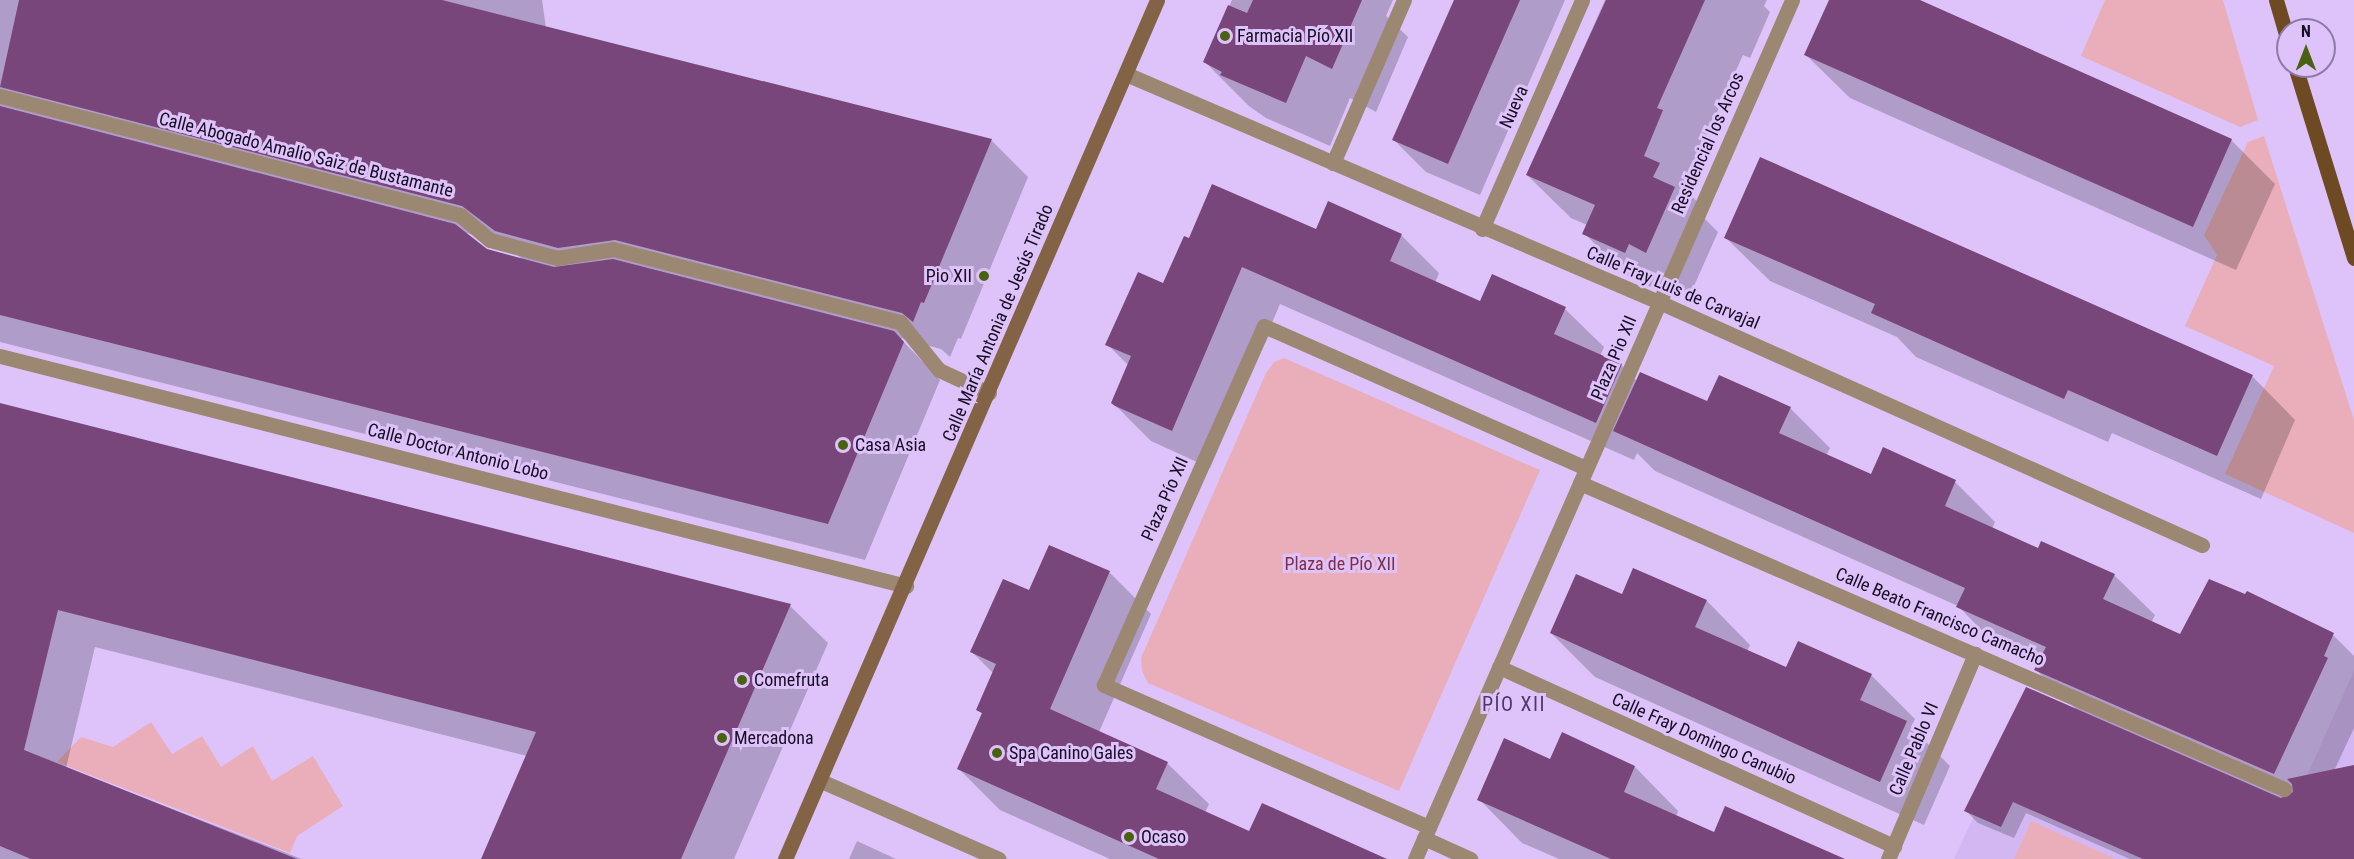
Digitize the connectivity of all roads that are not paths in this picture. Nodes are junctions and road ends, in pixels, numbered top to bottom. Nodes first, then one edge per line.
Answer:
1 (1157, 0) edge
2 (1404, 0) edge
3 (1582, 0) edge
4 (1792, 0) edge
5 (2276, 0) edge
6 (2281, 18) edge
7 (1126, 74) junction
8 (2299, 78) edge
9 (0, 96) edge
10 (1333, 163) junction
11 (1482, 229) junction
12 (2354, 258) edge
13 (1659, 302) junction
14 (0, 356) edge
15 (989, 393) junction
16 (1586, 468) junction
17 (1580, 483) junction
18 (2202, 545) dead end
19 (906, 586) junction
20 (1975, 654) junction
21 (1499, 667) junction
22 (820, 781) junction
23 (2284, 789) dead end
24 (1427, 832) junction
25 (1891, 853) edge
26 (785, 859) edge
27 (999, 859) edge
28 (1415, 859) edge
29 (1470, 859) edge

1 - 7 street, Calle María Antonia de Jesús Tirado
2 - 10 street
3 - 11 street, Nueva
4 - 13 street, Residencial los Arcos
5 - 6 main road
7 - 10 street, Calle Fray Luis de Carvajal
7 - 15 street, Calle María Antonia de Jesús Tirado
8 - 12 main road
9 - 15 street, Calle Abogado Amalio Saiz de Bustamante
10 - 11 street, Calle Fray Luis de Carvajal
11 - 13 street, Calle Fray Luis de Carvajal
13 - 16 street, Plaza Pio XII
13 - 18 street, Calle Fray Luis de Carvajal
14 - 19 street, Calle Doctor Antonio Lobo
15 - 19 street, Calle María Antonia de Jesús Tirado
16 - 17 street
16 - 24 street, Plaza Pío XII
17 - 20 street, Calle Beato Francisco Camacho
17 - 21 street
19 - 22 street, Calle María Antonia de Jesús Tirado
20 - 23 street, Calle Beato Francisco Camacho
20 - 25 street, Calle Pablo VI
21 - 24 street
21 - 25 street, Calle Fray Domingo Canubio
22 - 26 street, Calle María Antonia de Jesús Tirado
22 - 27 street
24 - 28 street
24 - 29 street

